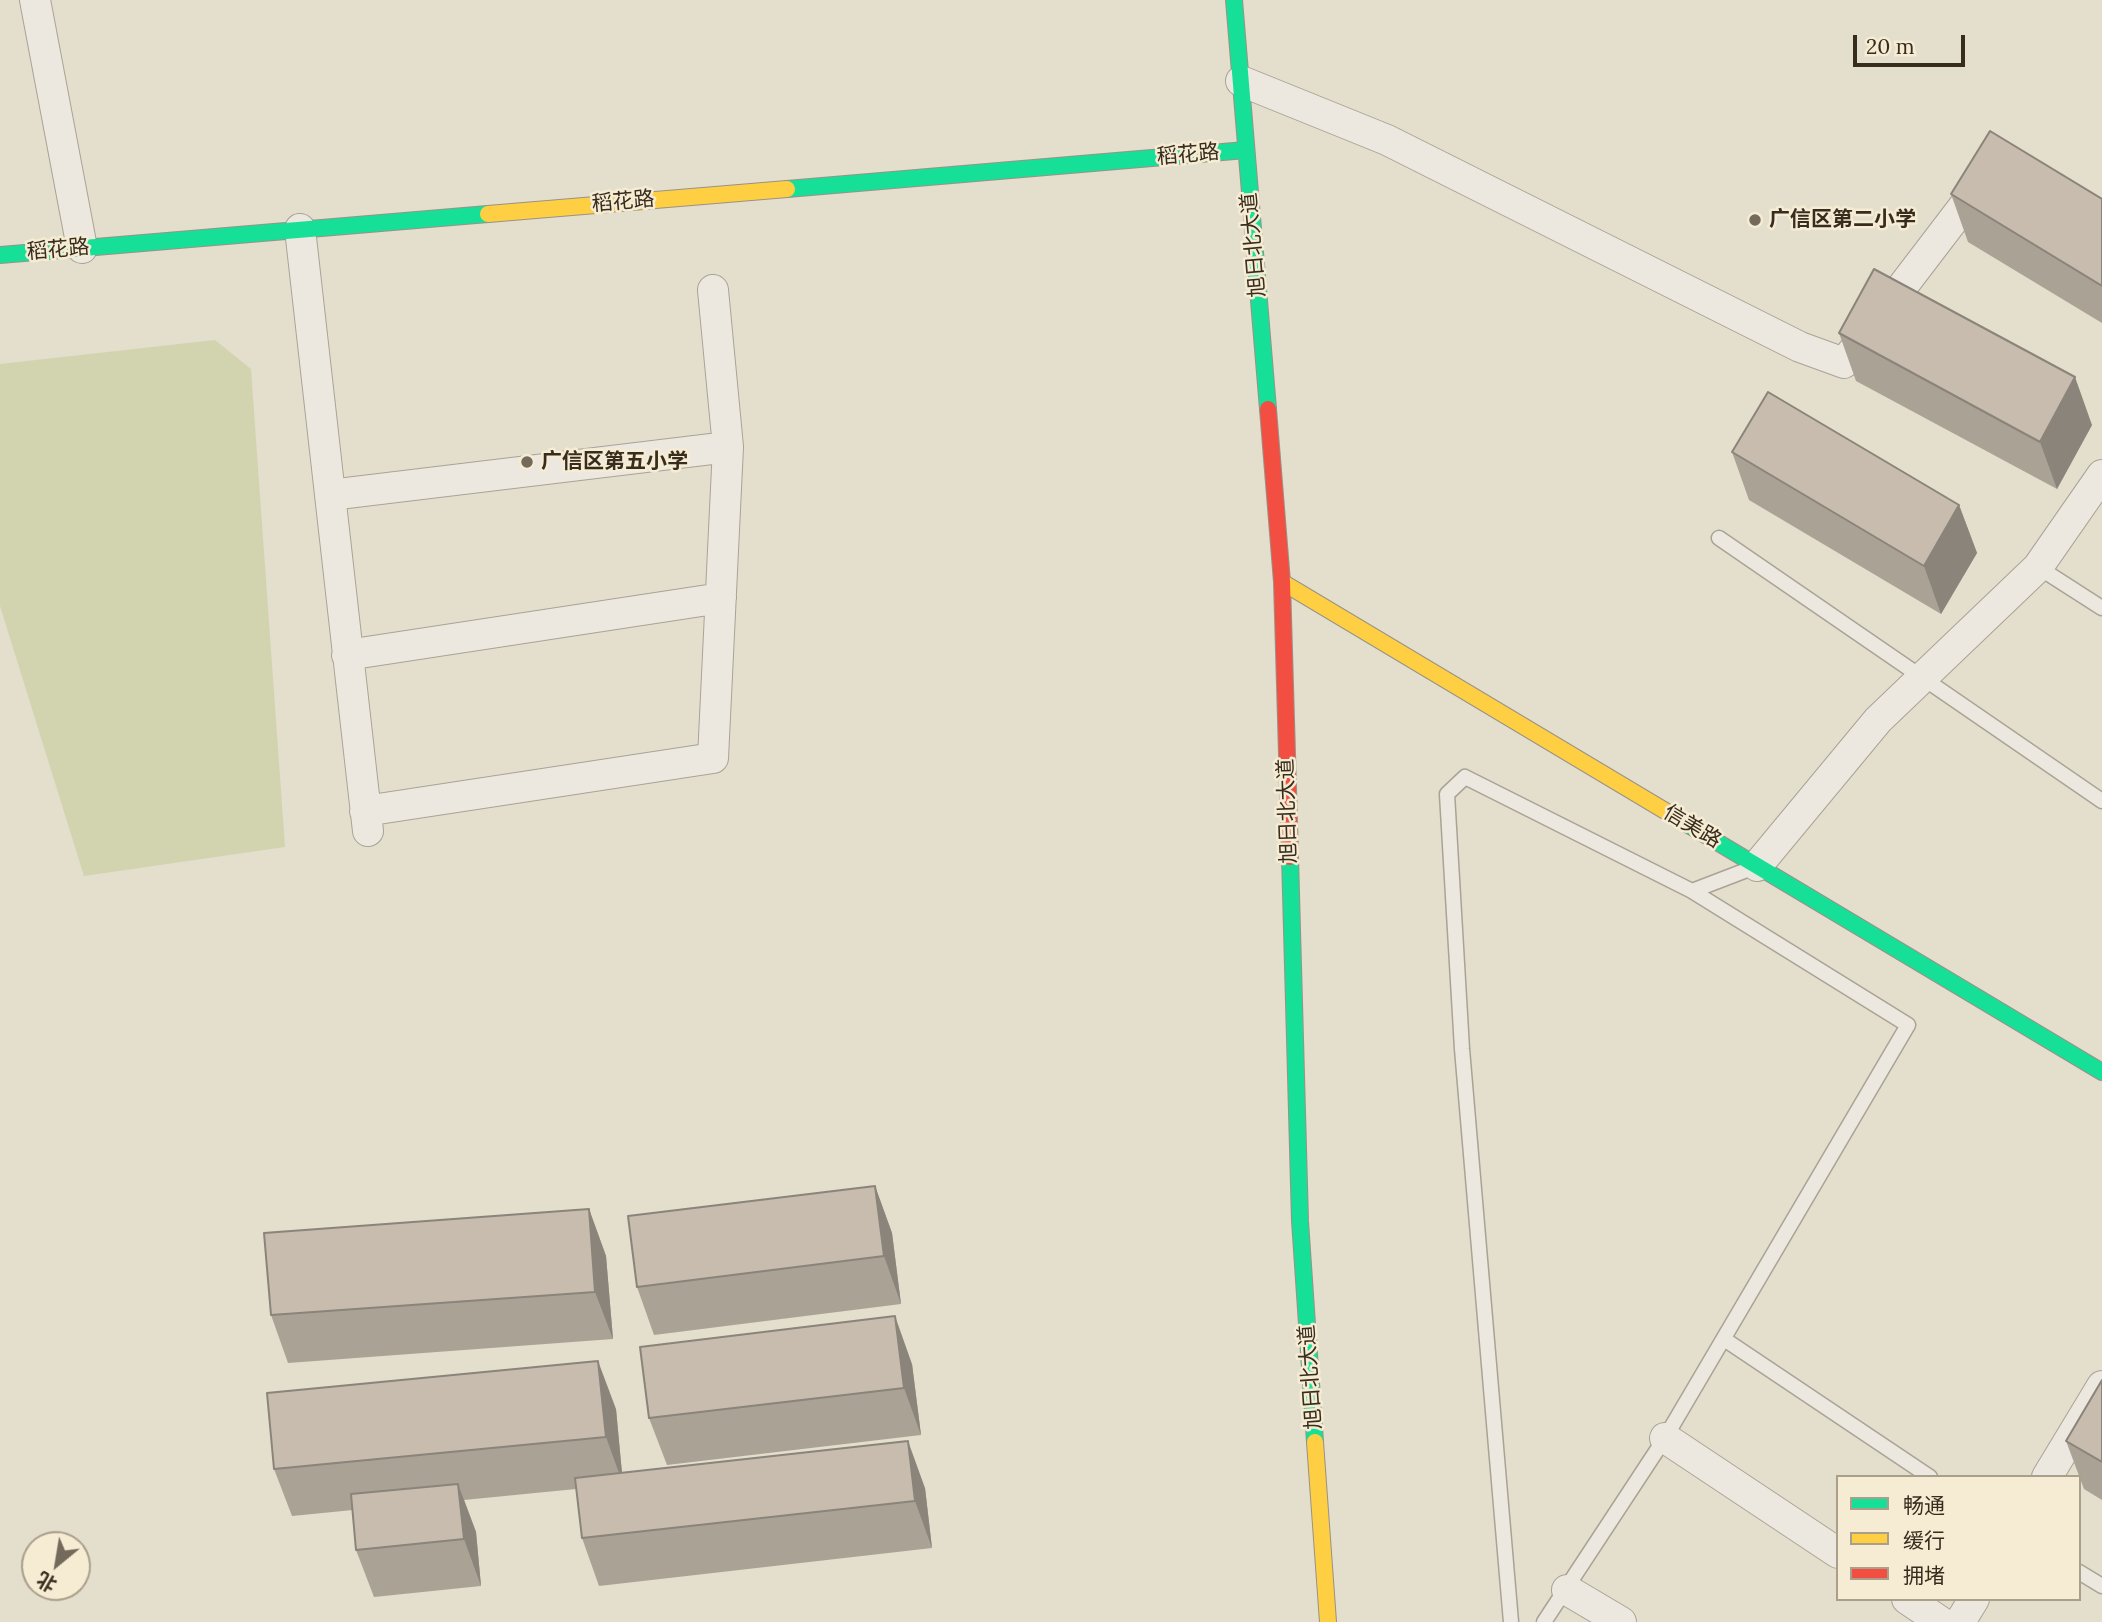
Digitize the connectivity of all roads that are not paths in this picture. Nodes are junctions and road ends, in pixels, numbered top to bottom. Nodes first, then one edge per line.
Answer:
1 (35, 0) edge
2 (1234, 0) edge
3 (1241, 81) junction
4 (1246, 150) junction
5 (1999, 158) edge
6 (300, 229) junction
7 (82, 248) junction
8 (0, 255) edge
9 (713, 290) dead end
10 (728, 447) junction
11 (2102, 475) edge
12 (330, 495) junction
13 (1719, 538) dead end
14 (2038, 567) junction
15 (1282, 582) junction
16 (721, 598) junction
17 (2102, 608) edge
18 (347, 655) junction
19 (1922, 678) junction
20 (2102, 802) edge
21 (1757, 866) junction
22 (1692, 891) junction
23 (2102, 1072) edge
24 (1724, 1339) junction
25 (2102, 1386) edge
26 (1665, 1438) junction
27 (1927, 1475) edge
28 (2049, 1475) edge
29 (1836, 1552) edge
30 (2081, 1573) edge
31 (2102, 1586) edge
32 (1567, 1590) junction
33 (1910, 1601) edge
34 (1973, 1601) edge
35 (1328, 1622) edge
36 (1511, 1622) edge
37 (1544, 1622) edge
38 (1621, 1622) edge
39 (1941, 1622) edge
40 (1960, 1622) edge

1 - 7 street
2 - 3 street, 旭日北大道
3 - 4 street, 旭日北大道
3 - 5 street
4 - 6 street, 稻花路
4 - 15 street, 旭日北大道
6 - 7 street, 稻花路
6 - 12 street
7 - 8 street, 稻花路
9 - 10 street
10 - 12 street
10 - 16 street
11 - 14 street
12 - 18 street
13 - 19 lane
14 - 17 lane
14 - 19 street
15 - 21 street, 信美路
15 - 35 street, 旭日北大道
16 - 18 street
16 - 18 street
19 - 20 lane
19 - 21 street
21 - 22 lane
21 - 23 street, 信美路
22 - 24 lane
22 - 36 lane
24 - 26 lane
24 - 27 lane
25 - 28 street
26 - 29 street
26 - 32 lane
30 - 31 lane
32 - 37 lane
32 - 38 street
33 - 39 street
34 - 40 street

